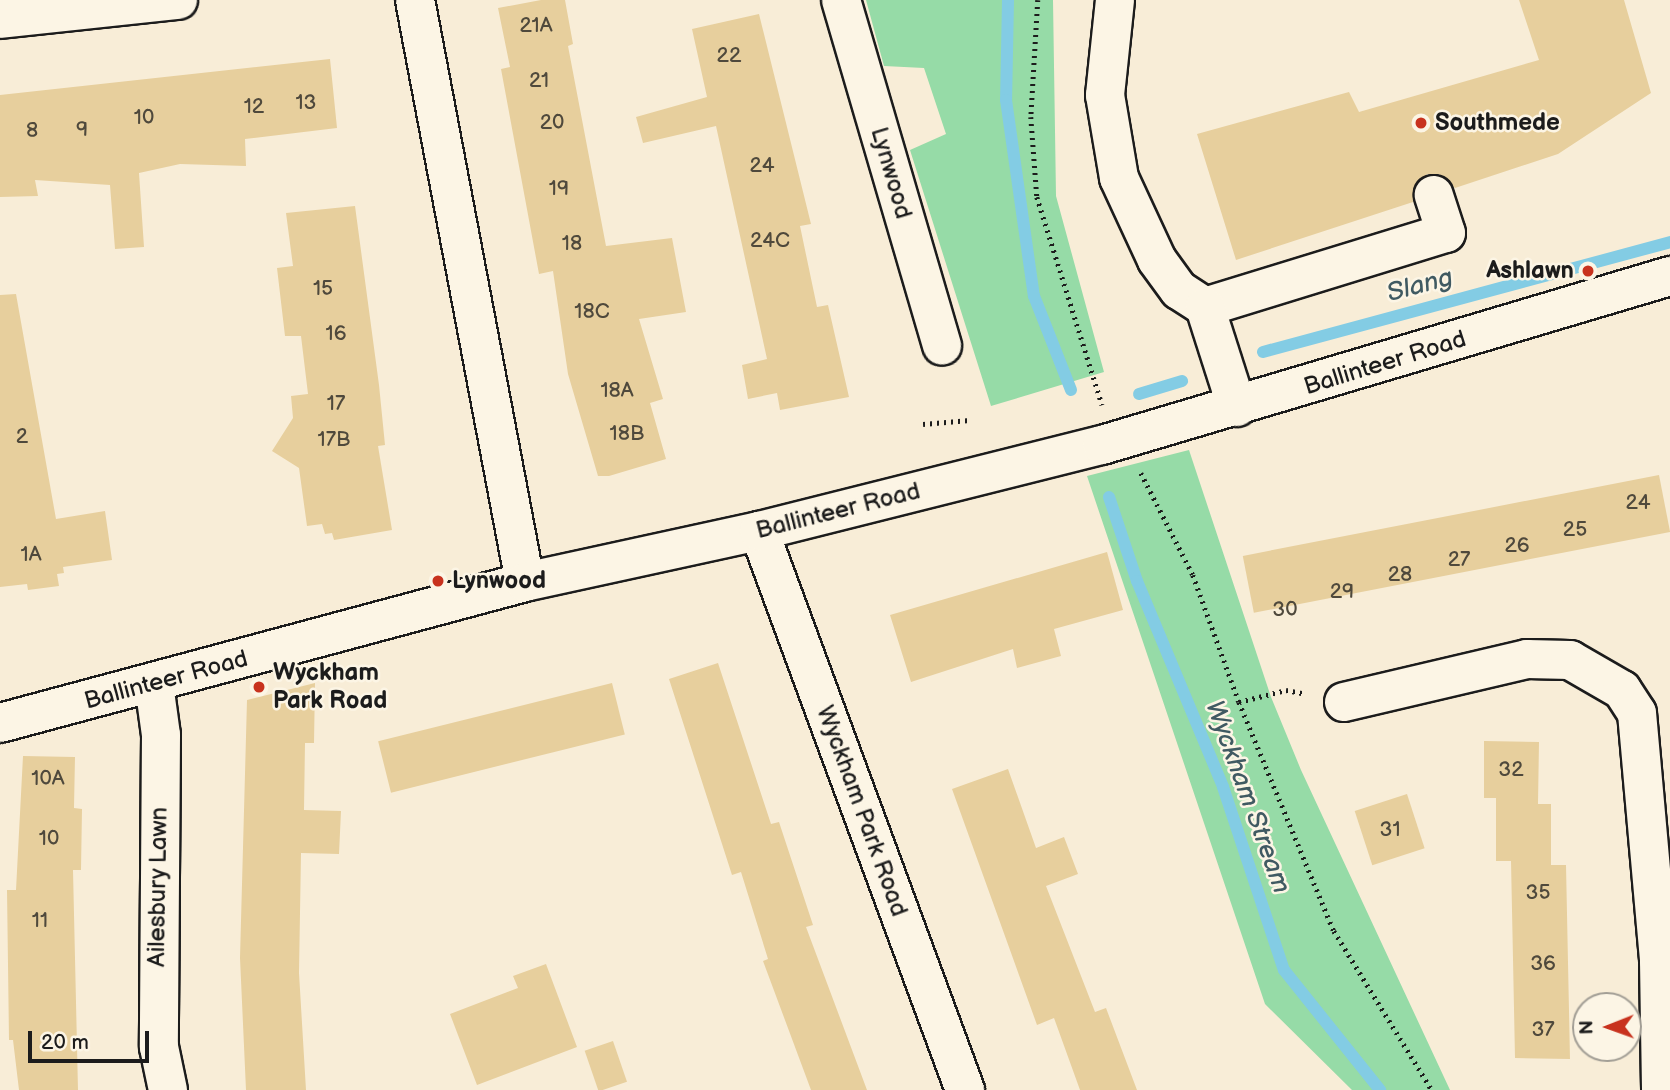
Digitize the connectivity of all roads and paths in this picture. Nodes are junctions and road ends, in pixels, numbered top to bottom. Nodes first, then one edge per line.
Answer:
1 (178, 0) edge
2 (415, 0) edge
3 (841, 0) edge
4 (1038, 0) edge
5 (1115, 0) edge
6 (0, 19) edge
7 (1434, 195) dead end
8 (1670, 276) edge
9 (1205, 307) junction
10 (942, 346) dead end
11 (1237, 407) junction
12 (970, 420) dead end
13 (923, 424) dead end
14 (1100, 445) junction
15 (759, 531) junction
16 (525, 582) junction
17 (154, 684) junction
18 (1239, 702) junction
19 (1344, 702) joint
20 (0, 723) edge
21 (168, 1090) edge
22 (965, 1090) edge
23 (1432, 1090) edge
24 (1661, 1090) edge

1 - 6 street
2 - 16 street
3 - 10 street, Lynwood
4 - 14 path
5 - 9 street
7 - 9 street
8 - 11 street, Ballinteer Road
9 - 11 street
11 - 14 street, Ballinteer Road
12 - 13 path
14 - 15 street, Ballinteer Road
14 - 18 path
15 - 16 street, Ballinteer Road
15 - 22 street, Wyckham Park Road
16 - 17 street, Ballinteer Road
17 - 20 street, Ballinteer Road
17 - 21 street, Ailesbury Lawn
18 - 19 path
18 - 23 path
19 - 24 street

